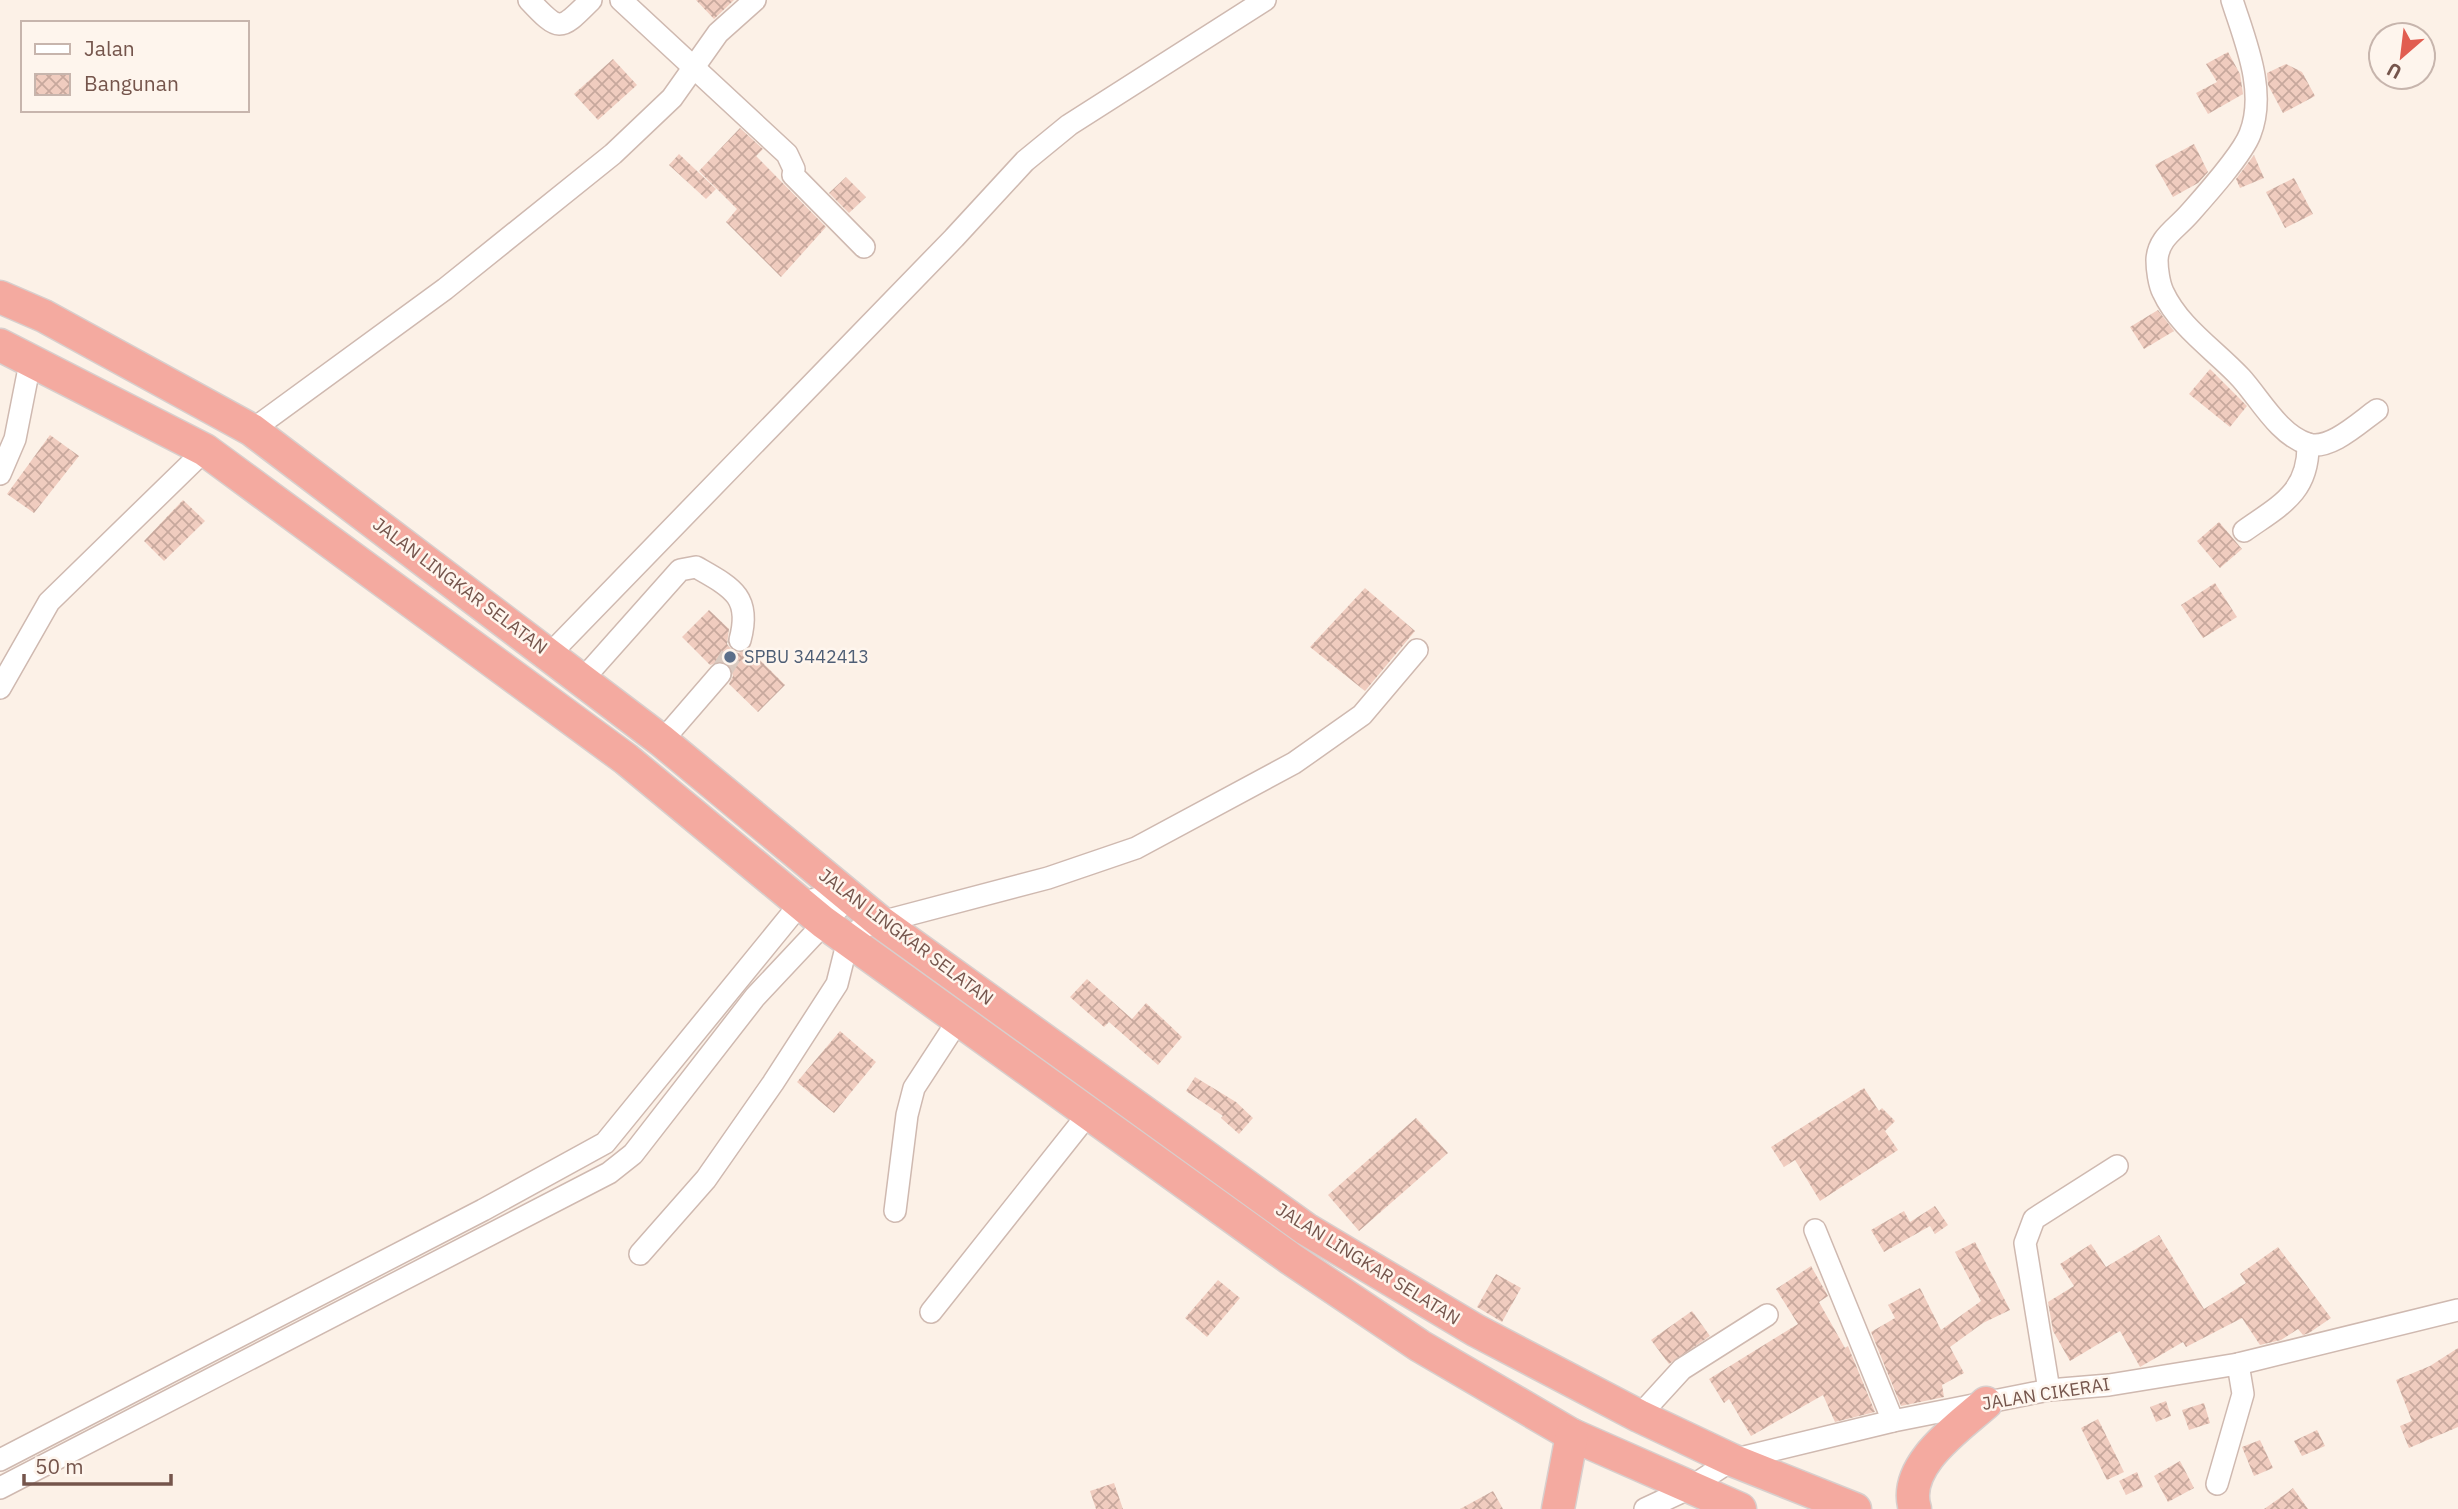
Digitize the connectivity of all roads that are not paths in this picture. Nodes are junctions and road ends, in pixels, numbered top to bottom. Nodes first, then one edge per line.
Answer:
1 (529, 0) edge
2 (591, 0) edge
3 (621, 0) edge
4 (755, 0) edge
5 (1265, 0) edge
6 (2232, 0) edge
7 (695, 66) junction
8 (863, 247) dead end
9 (0, 297) edge
10 (0, 345) edge
11 (31, 358) junction
12 (2377, 410) dead end
13 (252, 430) junction
14 (2308, 444) junction
15 (205, 450) junction
16 (0, 474) edge
17 (2244, 531) dead end
18 (740, 640) tunnel mouth
19 (1417, 650) dead end
20 (550, 654) junction
21 (720, 674) tunnel mouth
22 (583, 679) junction
23 (0, 688) edge
24 (662, 741) junction
25 (844, 894) junction
26 (878, 921) junction
27 (824, 922) junction
28 (959, 1019) junction
29 (1089, 1113) junction
30 (2117, 1166) dead end
31 (895, 1211) dead end
32 (1815, 1230) dead end
33 (640, 1254) dead end
34 (2458, 1310) edge
35 (931, 1312) dead end
36 (1767, 1315) dead end
37 (2238, 1364) junction
38 (2049, 1390) junction
39 (1986, 1403) junction
40 (1639, 1416) junction
41 (1893, 1421) junction
42 (1572, 1435) junction
43 (0, 1460) edge
44 (1732, 1460) junction
45 (2217, 1484) dead end
46 (0, 1488) edge
47 (1688, 1489) junction
48 (1559, 1509) edge
49 (1645, 1509) edge
50 (1740, 1509) edge
51 (1855, 1509) edge
52 (1915, 1509) edge

1 - 2 street
3 - 7 street
4 - 7 street
5 - 20 street
6 - 14 street
7 - 8 street
7 - 13 street
9 - 13 highway, JALAN LINGKAR SELATAN
10 - 11 highway, JALAN LINGKAR SELATAN
11 - 15 highway, JALAN LINGKAR SELATAN
11 - 16 street
12 - 14 street
13 - 20 highway, JALAN LINGKAR SELATAN
14 - 17 street
15 - 23 street
15 - 27 highway, JALAN LINGKAR SELATAN
18 - 22 street
19 - 26 street
20 - 22 highway, JALAN LINGKAR SELATAN
21 - 24 street
22 - 24 highway, JALAN LINGKAR SELATAN
24 - 25 highway, JALAN LINGKAR SELATAN
25 - 26 highway, JALAN LINGKAR SELATAN
25 - 27 street
25 - 27 street
26 - 27 street
26 - 40 highway, JALAN LINGKAR SELATAN
27 - 28 highway, JALAN LINGKAR SELATAN
27 - 33 street
27 - 43 street
27 - 46 street
28 - 29 highway, JALAN LINGKAR SELATAN
28 - 31 street
29 - 35 street
29 - 42 highway, JALAN LINGKAR SELATAN
30 - 38 street
32 - 41 street
34 - 37 street, JALAN CIKERAI
36 - 40 street
37 - 38 street, JALAN CIKERAI
37 - 45 street
38 - 39 street, JALAN CIKERAI
39 - 41 street, JALAN CIKERAI
39 - 52 highway
40 - 44 highway, JALAN LINGKAR SELATAN
41 - 44 street, JALAN CIKERAI
42 - 47 highway, JALAN LINGKAR SELATAN
42 - 48 highway
44 - 47 street, JALAN CIKERAI
44 - 51 highway, JALAN LINGKAR SELATAN
47 - 49 street, JALAN CIKERAI
47 - 50 highway, JALAN LINGKAR SELATAN

